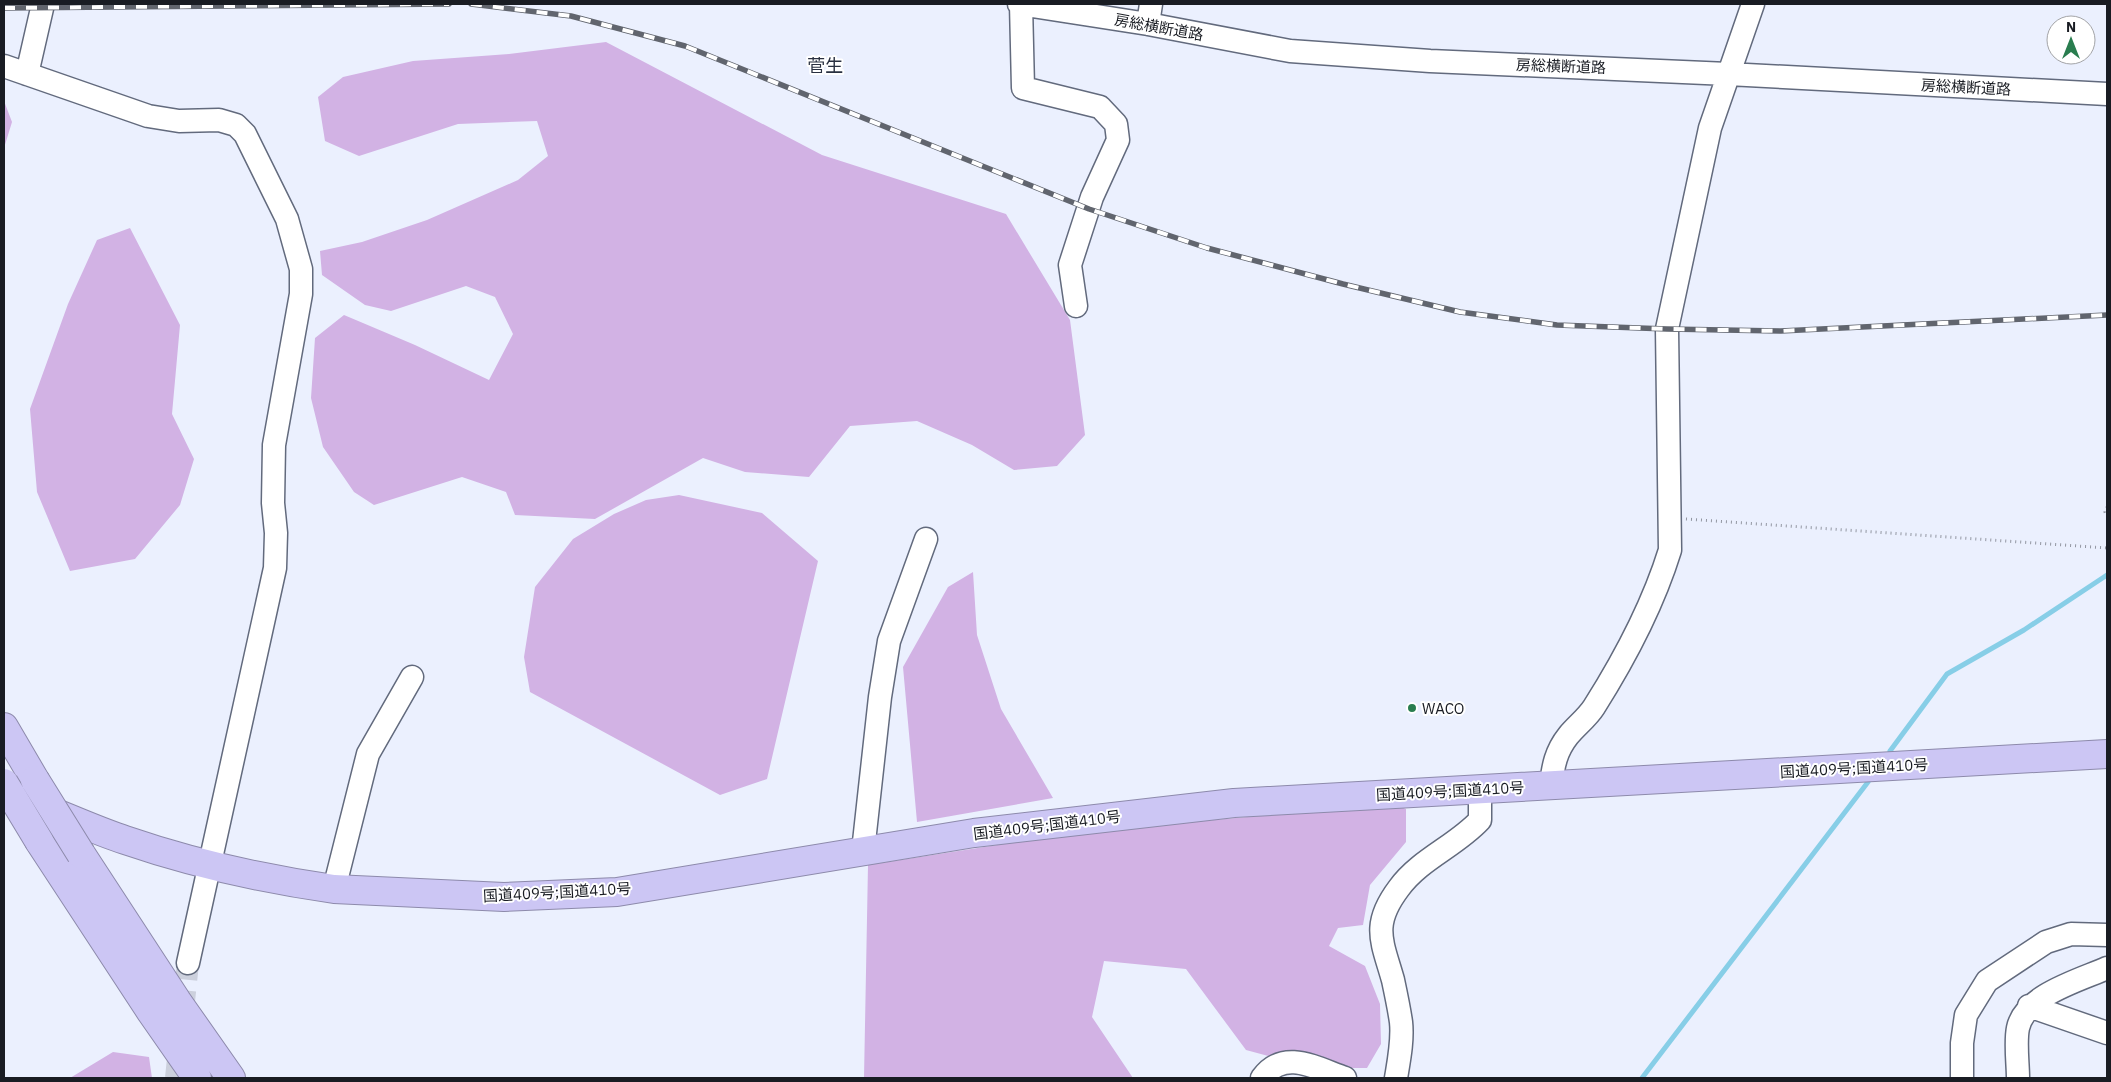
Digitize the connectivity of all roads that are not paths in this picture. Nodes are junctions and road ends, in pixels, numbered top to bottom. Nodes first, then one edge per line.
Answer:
1 (43, 4) edge
2 (1020, 4) edge
3 (1753, 4) edge
4 (1150, 14) edge
5 (4, 66) edge
6 (27, 74) junction
7 (1728, 74) junction
8 (2107, 94) edge
9 (1076, 306) dead end
10 (926, 539) dead end
11 (412, 677) dead end
12 (4, 727) edge
13 (2107, 754) edge
14 (4, 783) edge
15 (1551, 785) junction
16 (1480, 789) junction
17 (4, 792) edge
18 (863, 851) junction
19 (209, 864) junction
20 (334, 889) junction
21 (2107, 935) edge
22 (188, 963) tunnel mouth
23 (2107, 968) edge
24 (2029, 1006) junction
25 (2107, 1033) edge
26 (197, 1078) edge
27 (231, 1078) edge
28 (1262, 1078) edge
29 (1344, 1078) edge
30 (1396, 1078) edge
31 (1962, 1078) edge
32 (2018, 1078) edge

1 - 6 street
2 - 4 street, 房総横断道路
2 - 9 street
3 - 7 street
4 - 7 street, 房総横断道路
5 - 6 street
6 - 19 street
7 - 8 street, 房総横断道路
7 - 15 street
10 - 18 street
11 - 20 street
12 - 27 highway, bridge
13 - 15 highway, 国道409号;国道410号
14 - 26 highway, bridge
15 - 16 highway, 国道409号;国道410号
16 - 18 highway, 国道409号;国道410号
16 - 30 street
17 - 19 highway, 国道409号;国道410号
18 - 20 highway, 国道409号;国道410号
19 - 20 highway, 国道409号;国道410号
19 - 22 street
21 - 31 street
23 - 24 street
24 - 25 street
24 - 32 street
28 - 29 street

